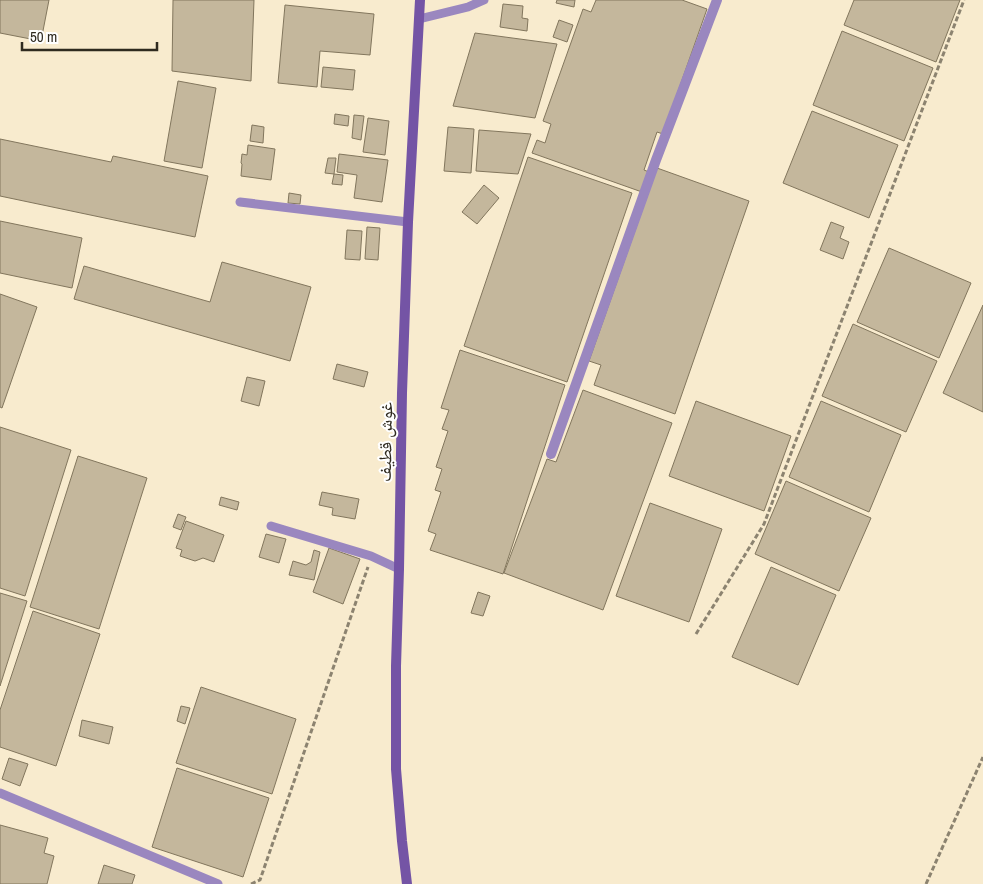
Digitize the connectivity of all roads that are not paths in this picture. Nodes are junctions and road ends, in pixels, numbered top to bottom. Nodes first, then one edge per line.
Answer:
1 (420, 0) edge
2 (484, 0) edge
3 (718, 0) edge
4 (419, 19) junction
5 (240, 202) dead end
6 (408, 222) junction
7 (551, 454) dead end
8 (271, 526) dead end
9 (399, 569) junction
10 (0, 793) edge
11 (218, 884) edge
12 (408, 884) edge

1 - 4 main road, غوش قطيف
2 - 4 lane
3 - 7 street
4 - 6 main road, غوش قطيف
5 - 6 lane
6 - 9 main road, غوش قطيف
8 - 9 lane
9 - 12 main road, غوش قطيف
10 - 11 lane

